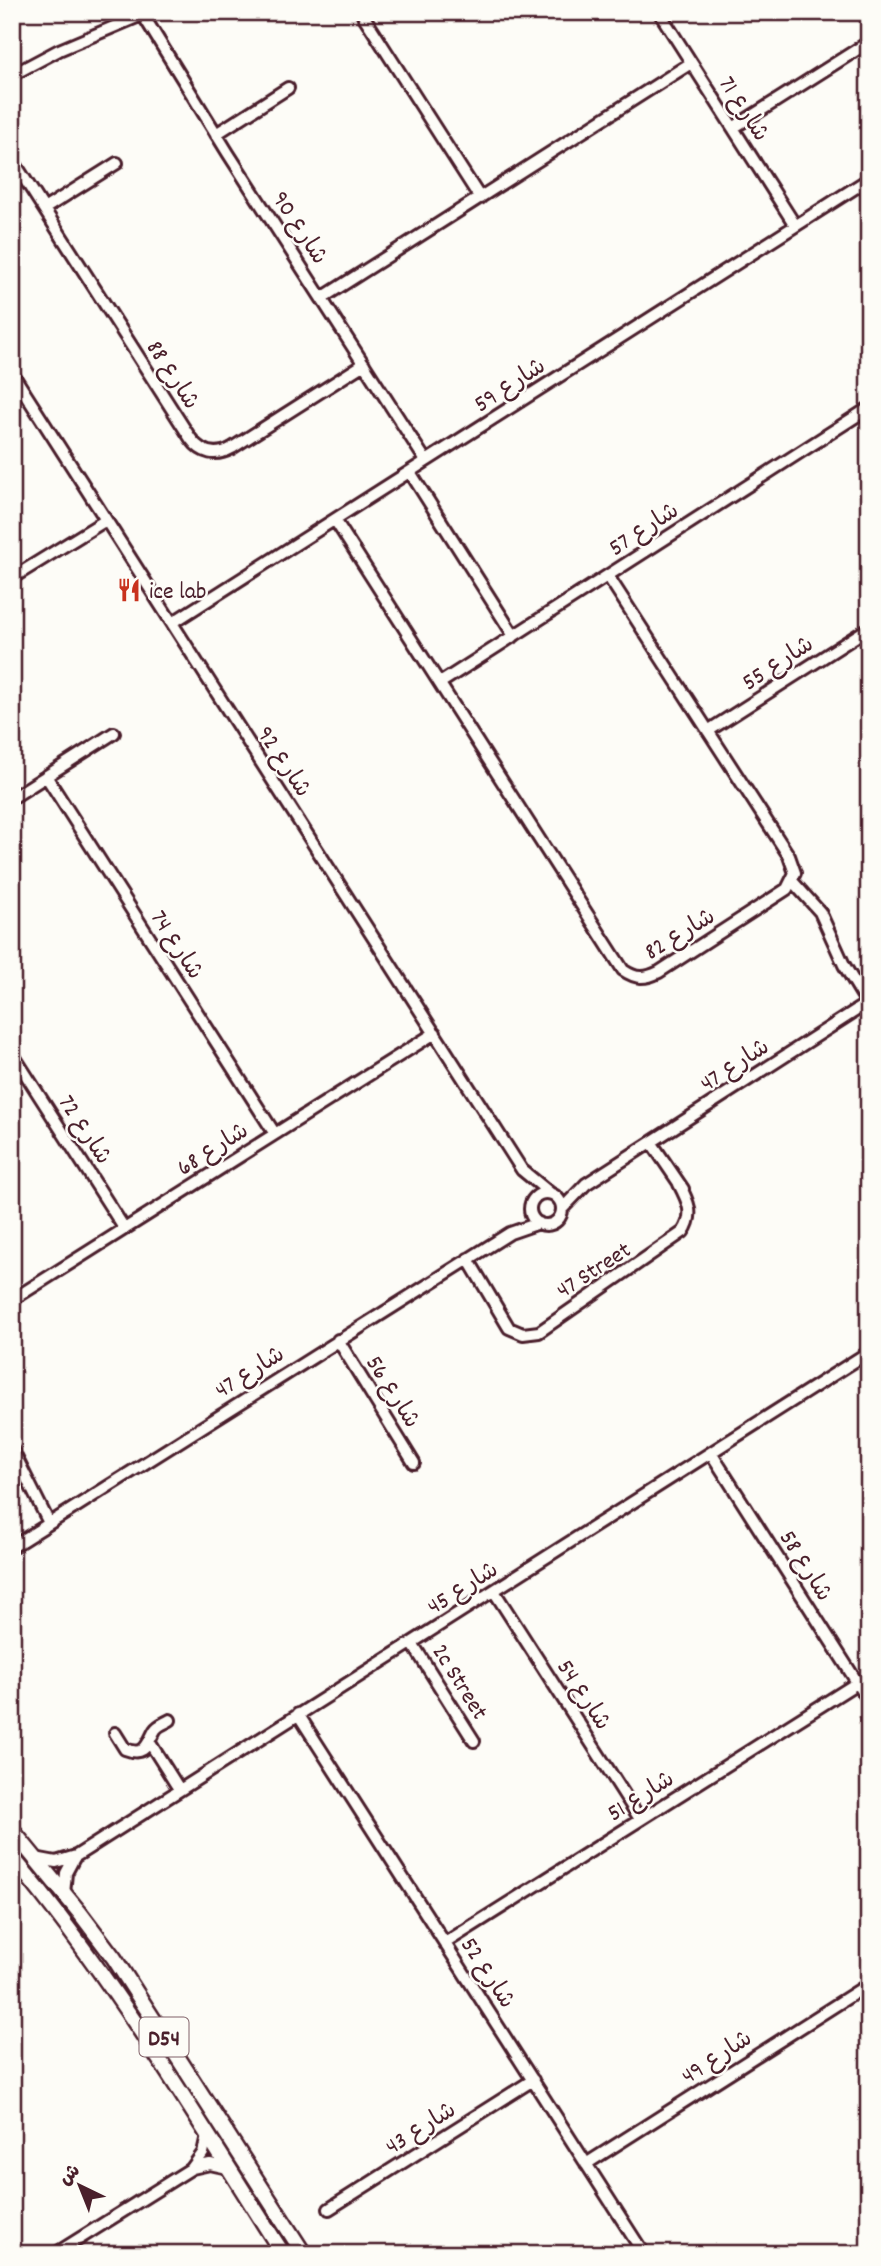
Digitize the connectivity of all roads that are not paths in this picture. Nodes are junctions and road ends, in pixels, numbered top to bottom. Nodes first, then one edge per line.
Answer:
1 (361, 12) edge
2 (659, 12) edge
3 (146, 14) edge
4 (869, 42) edge
5 (691, 63) junction
6 (12, 75) edge
7 (288, 88) dead end
8 (733, 128) junction
9 (216, 134) junction
10 (12, 159) edge
11 (117, 163) dead end
12 (869, 179) edge
13 (480, 198) junction
14 (44, 209) junction
15 (795, 226) junction
16 (322, 298) junction
17 (364, 364) junction
18 (12, 373) edge
19 (869, 408) edge
20 (426, 461) junction
21 (410, 472) junction
22 (106, 520) junction
23 (335, 520) junction
24 (608, 576) junction
25 (12, 578) edge
26 (172, 623) junction
27 (869, 628) edge
28 (514, 636) junction
29 (440, 683) junction
30 (708, 731) junction
31 (114, 733) dead end
32 (46, 776) junction
33 (12, 798) edge
34 (793, 882) junction
35 (868, 1003) edge
36 (435, 1033) junction
37 (12, 1053) edge
38 (275, 1134) junction
39 (651, 1142) junction
40 (522, 1170) junction
41 (586, 1184) junction
42 (551, 1194) junction
43 (531, 1205) junction
44 (562, 1209) junction
45 (539, 1223) junction
46 (124, 1228) junction
47 (510, 1233) junction
48 (468, 1259) junction
49 (12, 1300) edge
50 (338, 1340) junction
51 (869, 1352) edge
52 (12, 1449) edge
53 (711, 1453) junction
54 (414, 1463) dead end
55 (49, 1523) junction
56 (12, 1547) edge
57 (494, 1591) junction
58 (412, 1643) junction
59 (857, 1683) junction
60 (869, 1701) edge
61 (298, 1714) junction
62 (170, 1720) dead end
63 (115, 1733) dead end
64 (474, 1741) dead end
65 (150, 1743) junction
66 (179, 1789) junction
67 (640, 1819) junction
68 (12, 1830) edge
69 (76, 1856) junction
70 (12, 1857) edge
71 (36, 1858) junction
72 (64, 1894) junction
73 (46, 1897) junction
74 (98, 1936) junction
75 (445, 1943) junction
76 (94, 1962) junction
77 (869, 1984) edge
78 (145, 2008) junction
79 (533, 2080) junction
80 (207, 2135) junction
81 (586, 2164) junction
82 (191, 2168) junction
83 (228, 2168) junction
84 (329, 2209) dead end
85 (55, 2254) edge
86 (283, 2254) edge
87 (304, 2254) edge
88 (644, 2254) edge

1 - 13 street
2 - 5 street, شارع 71
3 - 6 street
3 - 9 street, شارع 90
4 - 8 street
5 - 8 street, شارع 71
5 - 13 street
7 - 9 street
8 - 15 street, شارع 71
9 - 16 street, شارع 90
10 - 14 street, شارع 88
11 - 14 street
12 - 15 street, شارع 59
13 - 16 street
14 - 17 street, شارع 88
15 - 20 street, شارع 59
16 - 17 street, شارع 90
17 - 20 street, شارع 90
18 - 22 street, شارع 92
19 - 24 street, شارع 57
20 - 21 street, شارع 59
21 - 23 street, شارع 59
21 - 28 street
22 - 25 street
22 - 26 street, شارع 92
23 - 26 street, شارع 59
23 - 29 street, شارع 82
24 - 28 street, شارع 57
24 - 30 street
26 - 36 street, شارع 92
27 - 30 street, شارع 55
28 - 29 street, شارع 57
29 - 34 street, شارع 82
30 - 34 street
31 - 32 street
32 - 33 street
32 - 38 street, شارع 74
34 - 35 street
35 - 39 street, شارع 47
36 - 38 street, شارع 68
36 - 40 street, شارع 92
37 - 46 street, شارع 72
38 - 46 street, شارع 68
39 - 41 street, شارع 47
39 - 48 street, 47 Street
40 - 42 street, شارع 92
40 - 43 street, شارع 92
41 - 42 street, شارع 47
41 - 44 street, شارع 47
42 - 43 street
42 - 44 street
43 - 45 street
43 - 47 street, شارع 47
44 - 45 street
45 - 47 street, شارع 47
46 - 49 street, شارع 68
47 - 48 street, شارع 47
48 - 50 street, شارع 47
50 - 54 street, شارع 56
50 - 55 street, شارع 47
51 - 53 street, شارع 45
52 - 55 street
53 - 57 street, شارع 45
53 - 59 street, شارع 58
55 - 56 street, شارع 47
57 - 58 street, شارع 45
57 - 67 street, شارع 54
58 - 61 street, شارع 45
58 - 64 street, 2c Street
59 - 60 street, شارع 58
59 - 67 street, شارع 51
61 - 66 street, شارع 45
61 - 75 street, شارع 52
62 - 65 street
63 - 65 street
65 - 66 street
66 - 69 street, شارع 45
67 - 75 street, شارع 51
68 - 71 main road, D54
69 - 71 street, شارع 45
69 - 72 street
70 - 73 main road, D54
71 - 72 main road, D54
72 - 74 main road, D54
73 - 74 main road
73 - 76 main road, D54
74 - 78 main road, D54
75 - 79 street, شارع 52
76 - 78 main road
76 - 80 main road, D54
77 - 81 street, شارع 49
78 - 87 main road, D54
79 - 81 street, شارع 52
79 - 84 street, شارع 43
80 - 82 street
80 - 83 main road, D54
81 - 88 street, شارع 52
82 - 83 street
82 - 85 street
83 - 86 main road, D54

